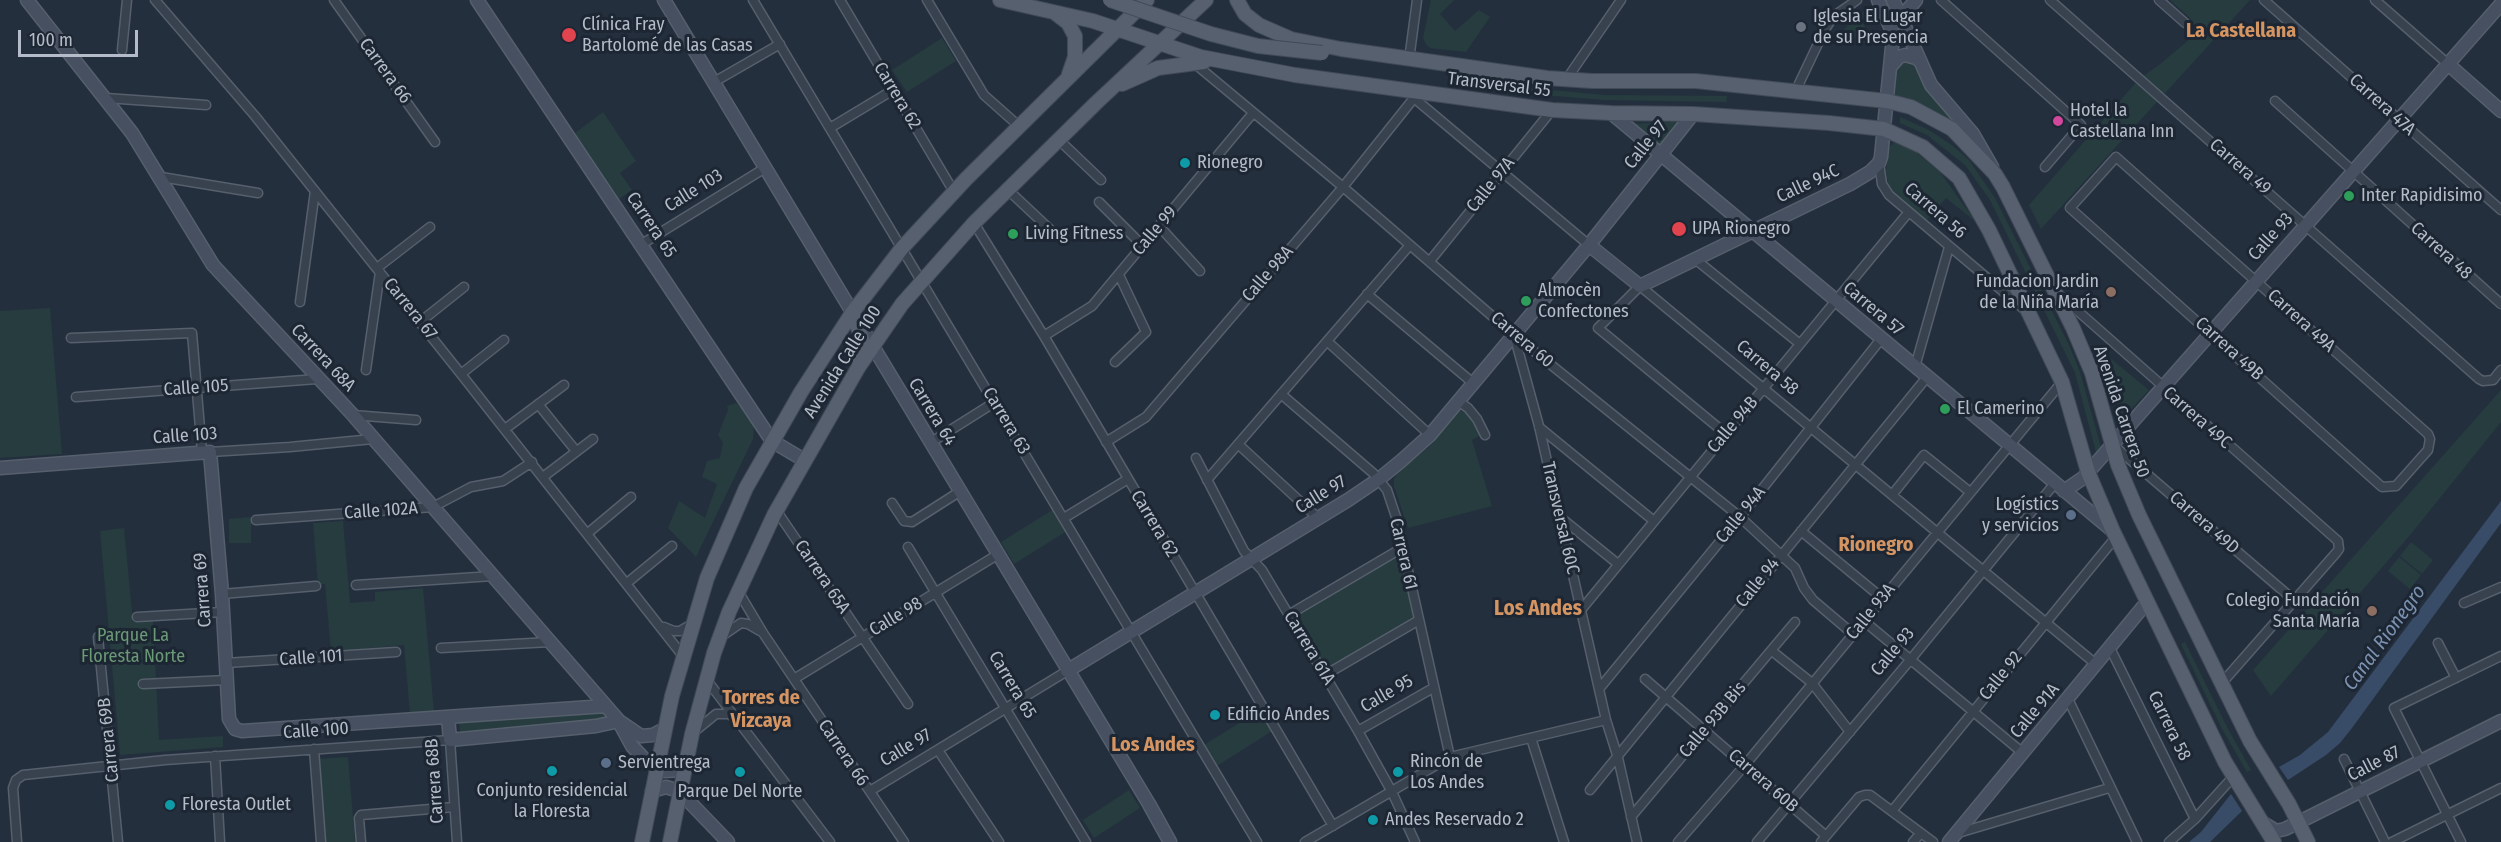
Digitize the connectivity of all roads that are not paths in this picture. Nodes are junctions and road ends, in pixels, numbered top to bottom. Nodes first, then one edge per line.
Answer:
1 (27, 0) edge
2 (127, 0) edge
3 (155, 0) edge
4 (334, 0) edge
5 (477, 0) edge
6 (664, 0) edge
7 (753, 0) edge
8 (840, 0) edge
9 (927, 0) edge
10 (1000, 0) edge
11 (1110, 0) edge
12 (1147, 0) edge
13 (1206, 0) edge
14 (1238, 0) edge
15 (1417, 0) edge
16 (1621, 0) edge
17 (1857, 0) edge
18 (1878, 0) edge
19 (1893, 0) edge
20 (1941, 0) edge
21 (2050, 0) edge
22 (2159, 0) edge
23 (2264, 0) edge
24 (2375, 0) edge
25 (1915, 1) edge
26 (2498, 5) edge
27 (1050, 10) junction
28 (1901, 17) junction
29 (2185, 23) dead end
30 (1117, 28) junction
31 (1892, 31) junction
32 (780, 44) junction
33 (1158, 44) junction
34 (122, 50) dead end
35 (1343, 50) junction
36 (1181, 52) junction
37 (1409, 60) junction
38 (1224, 62) junction
39 (1921, 62) junction
40 (1193, 63) junction
41 (2448, 64) junction
42 (1891, 66) junction
43 (1067, 80) junction
44 (1566, 80) junction
45 (714, 82) junction
46 (893, 90) junction
47 (1796, 90) junction
48 (1414, 95) junction
49 (106, 98) junction
50 (1887, 101) junction
51 (2274, 101) dead end
52 (1096, 103) junction
53 (206, 105) dead end
54 (1552, 110) junction
55 (2501, 111) edge
56 (1253, 113) junction
57 (1611, 114) junction
58 (1693, 114) junction
59 (2399, 120) junction
60 (1020, 127) junction
61 (830, 128) junction
62 (1884, 129) junction
63 (1059, 139) junction
64 (435, 142) dead end
65 (1660, 155) junction
66 (2116, 157) joint
67 (1879, 163) junction
68 (2044, 167) dead end
69 (765, 168) junction
70 (1502, 172) junction
71 (2353, 172) junction
72 (1995, 174) junction
73 (161, 177) junction
74 (1101, 180) dead end
75 (1343, 187) junction
76 (1007, 189) junction
77 (315, 191) junction
78 (954, 192) junction
79 (258, 193) dead end
80 (1099, 202) dead end
81 (2501, 210) edge
82 (1908, 213) junction
83 (974, 223) junction
84 (1159, 226) junction
85 (2306, 226) junction
86 (430, 227) dead end
87 (1750, 231) junction
88 (1057, 236) dead end
89 (642, 244) junction
90 (1410, 245) junction
91 (1589, 245) junction
92 (1143, 246) junction
93 (1949, 247) junction
94 (902, 248) junction
95 (1695, 259) junction
96 (1430, 261) junction
97 (379, 270) junction
98 (1200, 271) dead end
99 (1119, 275) junction
100 (922, 280) junction
101 (2256, 281) junction
102 (1640, 286) junction
103 (464, 287) dead end
104 (2055, 291) junction
105 (1367, 294) junction
106 (1836, 301) junction
107 (300, 302) dead end
108 (2501, 304) edge
109 (852, 313) junction
110 (2032, 316) junction
111 (420, 322) junction
112 (2211, 332) junction
113 (1514, 335) junction
114 (1044, 336) junction
115 (71, 338) dead end
116 (1881, 339) junction
117 (504, 340) dead end
118 (1328, 342) junction
119 (1800, 344) junction
120 (872, 345) junction
121 (1115, 362) dead end
122 (1915, 367) junction
123 (366, 370) dead end
124 (2501, 370) edge
125 (461, 374) junction
126 (1927, 377) junction
127 (317, 379) junction
128 (2062, 382) junction
129 (1473, 383) junction
130 (564, 385) dead end
131 (2162, 387) junction
132 (196, 388) junction
133 (1763, 388) junction
134 (1281, 394) junction
135 (76, 397) dead end
136 (1458, 401) junction
137 (995, 402) junction
138 (538, 404) junction
139 (353, 415) junction
140 (416, 420) dead end
141 (1539, 426) junction
142 (1811, 428) junction
143 (505, 429) junction
144 (1726, 434) junction
145 (1430, 435) junction
146 (1485, 435) dead end
147 (373, 439) junction
148 (593, 439) dead end
149 (772, 441) junction
150 (1106, 442) junction
151 (930, 443) junction
152 (1238, 444) junction
153 (2112, 444) junction
154 (2009, 445) junction
155 (812, 446) junction
156 (576, 451) junction
157 (206, 452) junction
158 (1196, 458) dead end
159 (804, 460) junction
160 (532, 462) junction
161 (1855, 464) junction
162 (0, 468) edge
163 (2088, 472) junction
164 (1691, 475) junction
165 (543, 477) junction
166 (1128, 479) junction
167 (1379, 479) junction
168 (1207, 480) junction
169 (2060, 487) junction
170 (2387, 488) joint
171 (959, 492) junction
172 (1970, 492) junction
173 (1892, 495) junction
174 (632, 497) dead end
175 (892, 503) dead end
176 (433, 507) junction
177 (776, 510) junction
178 (1560, 517) junction
179 (1740, 517) junction
180 (1064, 518) junction
181 (1318, 518) junction
182 (256, 520) dead end
183 (1654, 521) junction
184 (1801, 531) junction
185 (1936, 532) junction
186 (588, 533) junction
187 (2112, 537) junction
188 (672, 546) dead end
189 (908, 547) dead end
190 (1402, 548) junction
191 (1782, 554) junction
192 (998, 555) junction
193 (1251, 559) junction
194 (1617, 564) junction
195 (1983, 570) junction
196 (493, 576) junction
197 (627, 583) junction
198 (357, 585) dead end
199 (316, 586) dead end
200 (2501, 587) edge
201 (738, 591) junction
202 (936, 593) junction
203 (1195, 593) junction
204 (222, 594) junction
205 (1882, 598) junction
206 (2295, 601) junction
207 (2147, 602) junction
208 (2464, 603) dead end
209 (1581, 610) junction
210 (223, 612) junction
211 (1290, 614) junction
212 (136, 617) dead end
213 (1419, 620) junction
214 (1864, 621) junction
215 (2044, 621) junction
216 (1795, 622) dead end
217 (658, 623) junction
218 (692, 624) junction
219 (1132, 632) junction
220 (763, 633) junction
221 (1853, 634) junction
222 (98, 637) dead end
223 (719, 638) junction
224 (862, 638) junction
225 (550, 642) junction
226 (2438, 643) dead end
227 (441, 648) dead end
228 (2110, 648) junction
229 (1772, 651) junction
230 (396, 652) dead end
231 (683, 656) junction
232 (2501, 656) edge
233 (1911, 659) junction
234 (226, 663) junction
235 (2097, 665) junction
236 (1067, 671) junction
237 (1325, 675) junction
238 (2456, 678) junction
239 (706, 679) junction
240 (794, 679) junction
241 (1645, 679) dead end
242 (227, 680) junction
243 (143, 684) dead end
244 (1812, 684) junction
245 (2221, 684) junction
246 (1433, 688) junction
247 (1599, 689) junction
248 (1668, 697) junction
249 (2068, 699) junction
250 (908, 704) dead end
251 (606, 706) junction
252 (1006, 709) junction
253 (1973, 710) junction
254 (448, 717) junction
255 (1606, 720) junction
256 (619, 721) junction
257 (2501, 721) edge
258 (740, 723) junction
259 (230, 725) joint
260 (664, 729) junction
261 (1705, 730) junction
262 (1358, 731) junction
263 (1850, 732) junction
264 (692, 734) junction
265 (1531, 738) junction
266 (450, 740) junction
267 (314, 749) junction
268 (938, 750) junction
269 (2023, 753) junction
270 (215, 756) junction
271 (1449, 757) junction
272 (1618, 758) junction
273 (2344, 759) dead end
274 (2420, 760) junction
275 (112, 764) junction
276 (1745, 765) junction
277 (656, 769) junction
278 (683, 770) junction
279 (2233, 777) junction
280 (2109, 788) junction
281 (2501, 788) edge
282 (1590, 790) dead end
283 (652, 791) junction
284 (679, 791) junction
285 (2360, 791) junction
286 (870, 792) junction
287 (1392, 792) junction
288 (1789, 804) junction
289 (454, 807) junction
290 (1892, 811) junction
291 (2448, 814) junction
292 (1631, 817) junction
293 (2195, 819) junction
294 (2299, 822) junction
295 (2264, 823) junction
296 (1333, 826) junction
297 (1921, 833) junction
298 (1953, 837) edge
299 (1823, 839) edge
300 (17, 842) edge
301 (118, 842) edge
302 (220, 842) edge
303 (321, 842) edge
304 (361, 842) edge
305 (457, 842) edge
306 (642, 842) edge
307 (670, 842) edge
308 (728, 842) edge
309 (830, 842) edge
310 (904, 842) edge
311 (999, 842) edge
312 (1086, 842) edge
313 (1170, 842) edge
314 (1257, 842) edge
315 (1305, 842) edge
316 (1415, 842) edge
317 (1564, 842) edge
318 (1637, 842) edge
319 (1678, 842) edge
320 (1757, 842) edge
321 (1913, 842) edge
322 (1933, 842) edge
323 (2137, 842) edge
324 (2169, 842) edge
325 (2274, 842) edge
326 (2308, 842) edge
327 (2385, 842) edge
328 (2392, 842) edge
329 (2461, 842) edge

1 - 49 street, Carrera 68A
2 - 34 street
3 - 77 street, Carrera 67
4 - 64 street, Carrera 66
5 - 89 street, Carrera 65
6 - 45 street, Carrera 64
7 - 32 street, Carrera 63
8 - 46 street, Carrera 62
9 - 60 street
10 - 27 main road, Transversal 55
11 - 35 main road, bridge
12 - 30 main road, Avenida Calle 100
13 - 33 main road, Avenida Calle 100
14 - 35 main road, Transversal 55
15 - 37 street
16 - 44 street
17 - 47 street
18 - 31 street
19 - 28 street, Avenida Carrera 50
20 - 68 street
21 - 85 street, Carrera 49
22 - 29 street
23 - 59 street, Carrera 47A
24 - 41 street
25 - 28 street
26 - 41 street, Calle 93
27 - 30 main road, Transversal 55
27 - 43 main road
28 - 31 street
28 - 39 street, Avenida Carrera 50
30 - 33 main road, Transversal 55
30 - 43 main road, Avenida Calle 100
31 - 42 street
32 - 45 street
32 - 61 street, Carrera 63
33 - 36 main road, Transversal 55
33 - 52 main road, Avenida Calle 100
35 - 37 main road, Transversal 55
36 - 38 main road, Transversal 55
36 - 40 street, Carrera 60
37 - 44 main road, Transversal 55
38 - 40 main road
38 - 48 main road, Transversal 55
39 - 42 street
39 - 72 street, Avenida Carrera 50
40 - 52 main road
40 - 56 street, Carrera 60
41 - 55 street
41 - 59 street, Calle 93
42 - 50 street
43 - 60 main road, Avenida Calle 100
44 - 47 main road, Transversal 55
45 - 69 street, Carrera 64
46 - 61 street
46 - 78 street, Carrera 62
47 - 50 main road, Transversal 55
48 - 54 main road, Transversal 55
48 - 70 street, Carrera 58
48 - 75 street, Calle 98A
49 - 53 street
49 - 73 street, Carrera 68A
50 - 62 street, Carrera 56
50 - 72 main road, Transversal 55
51 - 71 street, Carrera 48
52 - 63 main road, Avenida Calle 100
54 - 57 main road, Transversal 55
54 - 70 street, Calle 97A
56 - 75 street, Carrera 60
56 - 84 street, Calle 99
57 - 58 main road, Transversal 55
57 - 65 street, Carrera 57
58 - 62 main road, Transversal 55
58 - 65 street, Calle 97
59 - 71 street, Calle 93
59 - 81 street, Carrera 47A
60 - 78 main road, Avenida Calle 100
61 - 94 street, Carrera 63
62 - 67 street, Carrera 56
62 - 110 main road
63 - 74 street
63 - 76 main road, Avenida Calle 100
65 - 87 street, Carrera 57
65 - 91 street, Calle 97
66 - 101 street, Carrera 49A
66 - 112 street, Carrera 49B
67 - 82 street, Carrera 56
67 - 87 street, Calle 94C
69 - 89 street, Calle 103
69 - 109 street, Carrera 64
70 - 91 street, Carrera 58
70 - 96 street, Calle 97A
71 - 85 street, Calle 93
71 - 108 street, Carrera 48
72 - 104 main road, Avenida Carrera 50
73 - 79 street
73 - 127 street, Carrera 68A
75 - 90 street, Carrera 60
75 - 150 street, Calle 98A
76 - 83 main road, Avenida Calle 100
76 - 88 street
77 - 97 street, Carrera 67
77 - 107 street
78 - 94 main road, Avenida Calle 100
80 - 92 street
82 - 93 street, Carrera 56
82 - 106 street, Calle 94B
83 - 100 main road, Avenida Calle 100
83 - 114 street, Carrera 62
84 - 92 street, Calle 99
84 - 98 street
85 - 101 street, Calle 93
85 - 124 street, Carrera 49
86 - 97 street
87 - 95 street, Calle 94C
87 - 106 street, Carrera 57
89 - 149 street, Carrera 65
90 - 96 street, Carrera 60
90 - 105 street
91 - 102 street, Carrera 58
91 - 113 street, Calle 97
92 - 99 street, Calle 99
93 - 110 street, Carrera 56
93 - 122 street
94 - 100 street, Carrera 63
94 - 109 main road, Avenida Calle 100
95 - 102 street, Calle 94C
95 - 119 street
96 - 113 street, Carrera 60
97 - 111 street, Carrera 67
97 - 123 street
99 - 114 street, Calle 99
99 - 121 street
100 - 120 main road, Avenida Calle 100
100 - 137 street, Carrera 63
101 - 112 street, Calle 93
101 - 170 street, Carrera 49A
102 - 133 street, Carrera 58
102 - 144 street, Calle 94C
103 - 111 street
104 - 131 street, Carrera 49C
104 - 153 main road, Avenida Carrera 50
105 - 118 street
105 - 129 street
106 - 116 street, Carrera 57
106 - 119 street, Calle 94B
109 - 120 street, Carrera 64
109 - 149 main road, Avenida Calle 100
109 - 155 main road
110 - 128 main road
111 - 125 street, Carrera 67
112 - 131 street, Calle 93
112 - 170 street, Carrera 49B
113 - 129 street, Calle 97
113 - 141 street, Transversal 60C
113 - 164 street, Carrera 60
114 - 150 street, Carrera 62
115 - 132 street, Carrera 69
116 - 122 street, Carrera 57
116 - 142 street, Calle 94A
117 - 125 street
118 - 134 street
118 - 145 street
119 - 133 street, Calle 94B
120 - 151 street, Carrera 64
120 - 155 main road, Avenida Calle 100
122 - 126 street, Carrera 57
125 - 143 street, Carrera 67
126 - 154 street, Carrera 57
126 - 161 street, Calle 94
127 - 132 street, Calle 105
127 - 139 street, Carrera 68A
128 - 154 street, Calle 93A
128 - 163 main road
129 - 136 street, Calle 97
130 - 138 street
131 - 153 street, Calle 93
131 - 206 street, Carrera 49C
132 - 135 street, Calle 105
132 - 157 street, Carrera 69
133 - 142 street, Carrera 58
133 - 144 street, Calle 94B
134 - 152 street
134 - 167 street, Carrera 61
136 - 145 street, Calle 97
136 - 146 street
137 - 151 street
137 - 180 street, Carrera 63
138 - 143 street
138 - 156 street
139 - 140 street
139 - 147 street, Carrera 68A
141 - 178 street, Transversal 60C
141 - 183 street
142 - 161 street, Carrera 58
142 - 179 street, Calle 94A
143 - 160 street, Carrera 67
144 - 164 street, Calle 94B
145 - 167 street, Calle 97
147 - 157 street, Calle 103
147 - 176 street, Carrera 68A
148 - 156 street
149 - 159 street, Carrera 65
149 - 218 main road, Avenida Calle 100
150 - 166 street, Carrera 62
151 - 171 street, Carrera 64
152 - 168 street
152 - 181 street
153 - 163 street, Calle 93
153 - 206 street, Carrera 49D
153 - 245 main road, Avenida Carrera 50
154 - 169 street, Carrera 57
154 - 172 street, Calle 93A
155 - 159 main road, Avenida Calle 100
156 - 165 street
157 - 162 street, Calle 103
157 - 204 street, Carrera 69
158 - 168 street, Carrera 61A
159 - 177 main road, Avenida Calle 100
160 - 165 street, Carrera 67
160 - 176 street, Calle 102A
161 - 173 street, Carrera 58
161 - 184 street, Calle 94
163 - 169 street, Calle 93
163 - 187 main road
164 - 179 street, Carrera 60
164 - 183 street, Calle 94B
165 - 186 street, Carrera 67
166 - 180 street
166 - 203 street, Carrera 62
167 - 181 street, Calle 97
167 - 190 street, Carrera 61
168 - 193 street, Carrera 61A
169 - 187 street, Carrera 57
169 - 195 street, Calle 93
171 - 175 street
171 - 192 street, Carrera 64
172 - 173 street
172 - 185 street, Calle 93A
173 - 185 street, Carrera 58
174 - 186 street
176 - 182 street, Calle 102A
176 - 196 street, Carrera 68A
177 - 201 main road, Avenida Calle 100
177 - 224 street, Carrera 65A
178 - 194 street
178 - 209 street, Transversal 60C
179 - 191 street, Carrera 60
179 - 247 street, Calle 94A
180 - 219 street, Carrera 63
181 - 193 street, Calle 97
183 - 194 street, Calle 94B
184 - 191 street, Calle 94
184 - 205 street
185 - 195 street, Carrera 58
185 - 205 street, Calle 93A
186 - 197 street, Carrera 67
187 - 207 main road
187 - 215 street, Calle 92
188 - 197 street
189 - 202 street, Carrera 65
190 - 211 street
190 - 213 street, Carrera 61
191 - 221 street, Carrera 60
191 - 248 street, Calle 94
192 - 202 street, Calle 98
192 - 236 street, Carrera 64
193 - 203 street, Calle 97
193 - 211 street, Carrera 61A
194 - 209 street, Calle 94B
195 - 215 street, Carrera 58
195 - 233 street, Calle 93
196 - 198 street
196 - 225 street, Carrera 68A
197 - 217 street, Carrera 67
199 - 204 street
200 - 208 street
201 - 220 street, Carrera 66
201 - 223 main road, Avenida Calle 100
202 - 224 street, Calle 98
202 - 252 street, Carrera 65
203 - 219 street, Calle 97
203 - 296 street, Carrera 62
204 - 210 street, Carrera 69
205 - 214 street, Calle 93A
206 - 245 street
207 - 228 street, Calle 91A
207 - 279 main road
209 - 247 street, Transversal 60C
210 - 212 street
210 - 234 street, Carrera 69
211 - 237 street, Carrera 61A
213 - 237 street
213 - 246 street, Carrera 61
214 - 221 street, Calle 93A
214 - 233 street
215 - 235 street, Carrera 58
215 - 253 street, Calle 92
216 - 229 street, Calle 93B Bis
217 - 218 street
217 - 231 street, Carrera 67
218 - 231 main road, Avenida Calle 100
219 - 236 street, Calle 97
219 - 314 street, Carrera 63
220 - 223 street
220 - 240 street, Carrera 66
221 - 244 street, Calle 93A
222 - 275 street, Carrera 69B
223 - 239 main road, Avenida Calle 100
224 - 240 street, Calle 98
224 - 250 street, Carrera 65A
225 - 227 street
225 - 251 street, Carrera 68A
226 - 238 street
228 - 235 street, Calle 91A
228 - 293 street, Carrera 58
229 - 244 street
229 - 261 street, Calle 93B Bis
230 - 234 street, Calle 101
231 - 260 main road, Avenida Calle 100
232 - 238 street
233 - 253 street
233 - 263 street, Calle 93
234 - 242 street, Carrera 69
235 - 249 street, Calle 91A
236 - 252 street, Calle 97
236 - 313 street, Carrera 64
237 - 262 street, Carrera 61A
238 - 274 street
239 - 258 street
239 - 264 main road, Avenida Calle 100
240 - 286 street, Carrera 66
241 - 248 street, Carrera 60B
242 - 243 street
242 - 259 street, Carrera 69
244 - 263 street
244 - 276 street, Calle 93A
245 - 294 main road, Avenida Carrera 50
246 - 262 street, Calle 95
246 - 271 street, Carrera 61
247 - 255 street, Transversal 60C
248 - 261 street, Carrera 60B
248 - 272 street, Calle 94
249 - 269 street, Calle 91A
249 - 280 street
251 - 254 street, Calle 100
251 - 256 street, Carrera 68A
252 - 268 street, Calle 97
252 - 312 street, Carrera 65
253 - 269 street
253 - 290 street, Calle 92
254 - 259 street, Calle 100
254 - 266 street, Carrera 68B
255 - 265 street
255 - 272 street, Transversal 60C
256 - 260 street, Carrera 68A
256 - 266 street, Calle 100
256 - 277 street, Carrera 68A
257 - 274 street, Calle 87
258 - 264 street
258 - 309 street
260 - 277 main road, Avenida Calle 100
261 - 276 street, Carrera 60B
261 - 292 street, Calle 93B Bis
262 - 287 street, Carrera 61A
263 - 288 street, Calle 93
264 - 278 main road, Avenida Calle 100
265 - 271 street
265 - 317 street
266 - 267 street, Calle 100
266 - 289 street, Carrera 68B
267 - 270 street, Calle 100
267 - 303 street
268 - 286 street, Calle 97
268 - 311 street
269 - 298 street, Calle 91A
270 - 275 street, Calle 100
270 - 302 street
271 - 287 street
272 - 282 street, Calle 94
272 - 292 street, Transversal 60C
273 - 285 street
274 - 285 street, Calle 87
274 - 291 street
275 - 300 street, Calle 100
275 - 301 street, Carrera 69B
276 - 288 street, Carrera 60B
276 - 319 street, Calle 93A
277 - 278 street
277 - 283 main road, Avenida Calle 100
278 - 284 main road, Avenida Calle 100
279 - 293 street
279 - 295 main road
280 - 298 street
280 - 323 street
281 - 291 street
283 - 284 street
283 - 306 main road, Avenida Calle 100
284 - 307 main road, Avenida Calle 100
284 - 308 street
285 - 294 street, Calle 87
285 - 327 street
286 - 310 street, Carrera 66
287 - 296 street
287 - 316 street, Carrera 61A
288 - 299 street, Carrera 60B
288 - 320 street, Calle 93
289 - 304 street
289 - 305 street, Carrera 68B
290 - 297 street
290 - 299 street
291 - 328 street
291 - 329 street
292 - 318 street, Transversal 60C
293 - 324 street
294 - 295 street, Calle 87
294 - 326 main road, Avenida Carrera 50
295 - 325 main road
296 - 315 street
297 - 321 street
297 - 322 street

